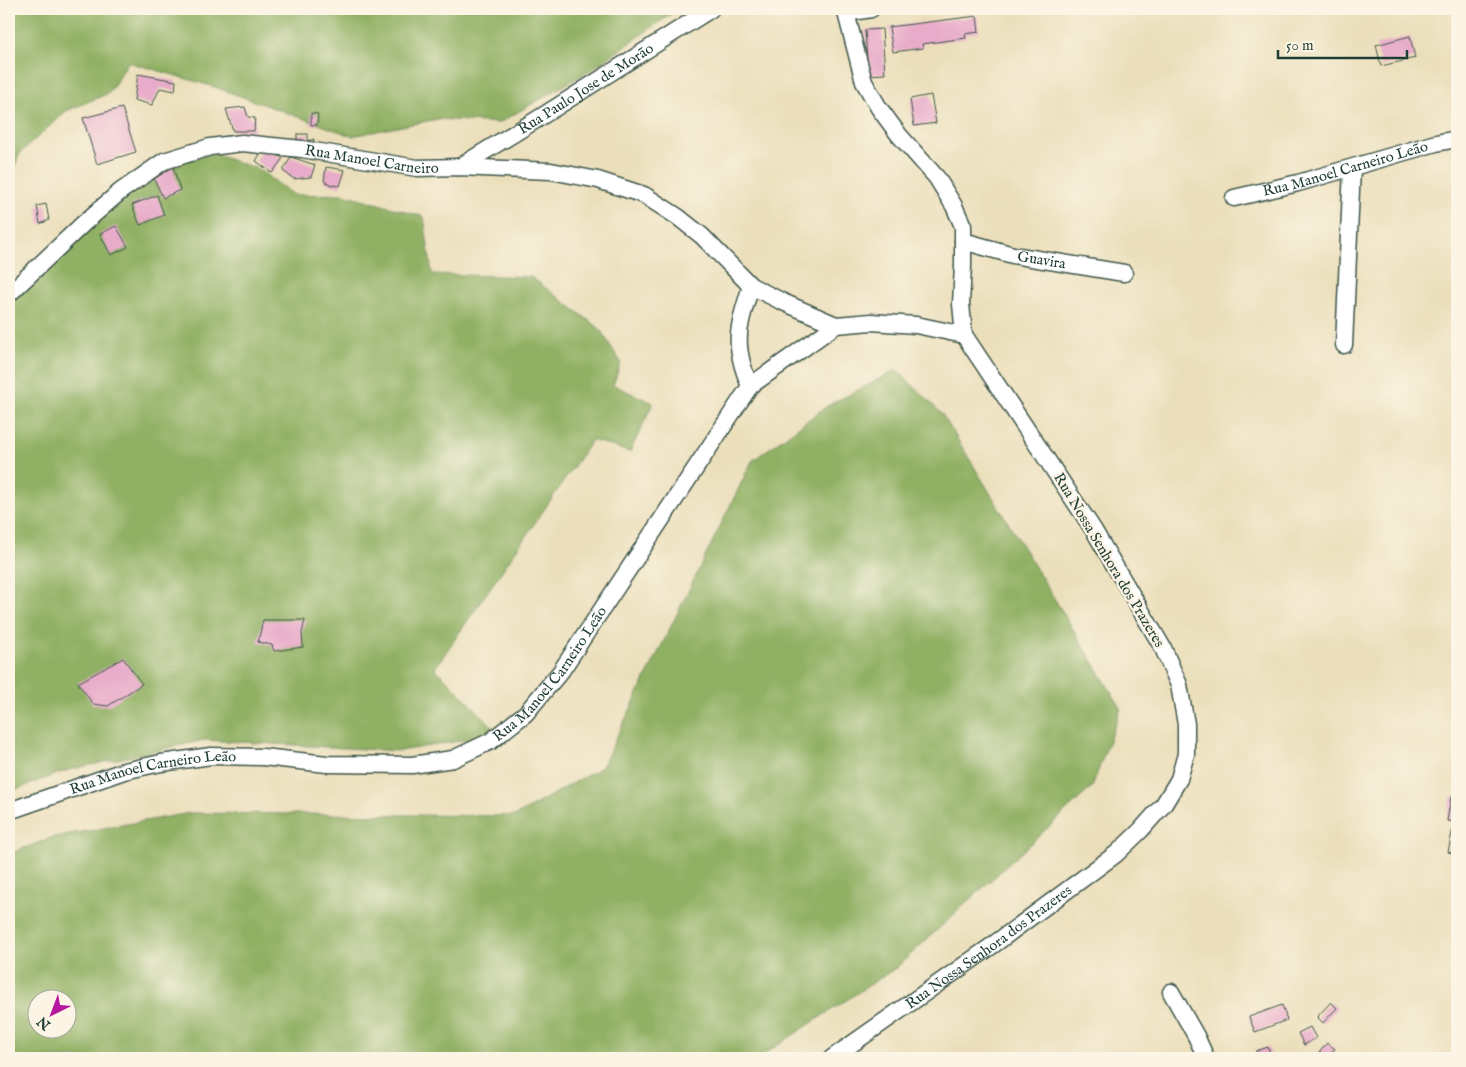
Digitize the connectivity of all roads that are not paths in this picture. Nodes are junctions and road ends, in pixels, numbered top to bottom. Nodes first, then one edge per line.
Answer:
1 (711, 9) edge
2 (871, 9) edge
3 (845, 11) edge
4 (1457, 139) edge
5 (459, 167) junction
6 (1352, 168) junction
7 (1234, 198) dead end
8 (963, 241) junction
9 (1124, 273) dead end
10 (751, 286) junction
11 (9, 294) edge
12 (836, 325) junction
13 (964, 335) junction
14 (1344, 345) dead end
15 (750, 386) junction
16 (9, 811) edge
17 (1171, 992) dead end
18 (832, 1058) edge
19 (1206, 1058) edge

1 - 5 street, Rua Paulo Jose de Morão
2 - 3 street
3 - 8 street, Rua Nossa Senhora dos Prazeres
4 - 6 street, Rua Manoel Carneiro Leão
5 - 10 street, Rua Manoel Carneiro
5 - 11 street, Rua Manoel Carneiro
6 - 7 street, Rua Manoel Carneiro Leão
6 - 14 street
8 - 9 street, Guavira
8 - 13 street, Rua Nossa Senhora dos Prazeres
10 - 12 street, Rua Manoel Carneiro
10 - 15 street
12 - 13 street
12 - 15 street, Rua Manoel Carneiro Leão
13 - 18 street, Rua Nossa Senhora dos Prazeres
15 - 16 street, Rua Manoel Carneiro Leão
17 - 19 street

